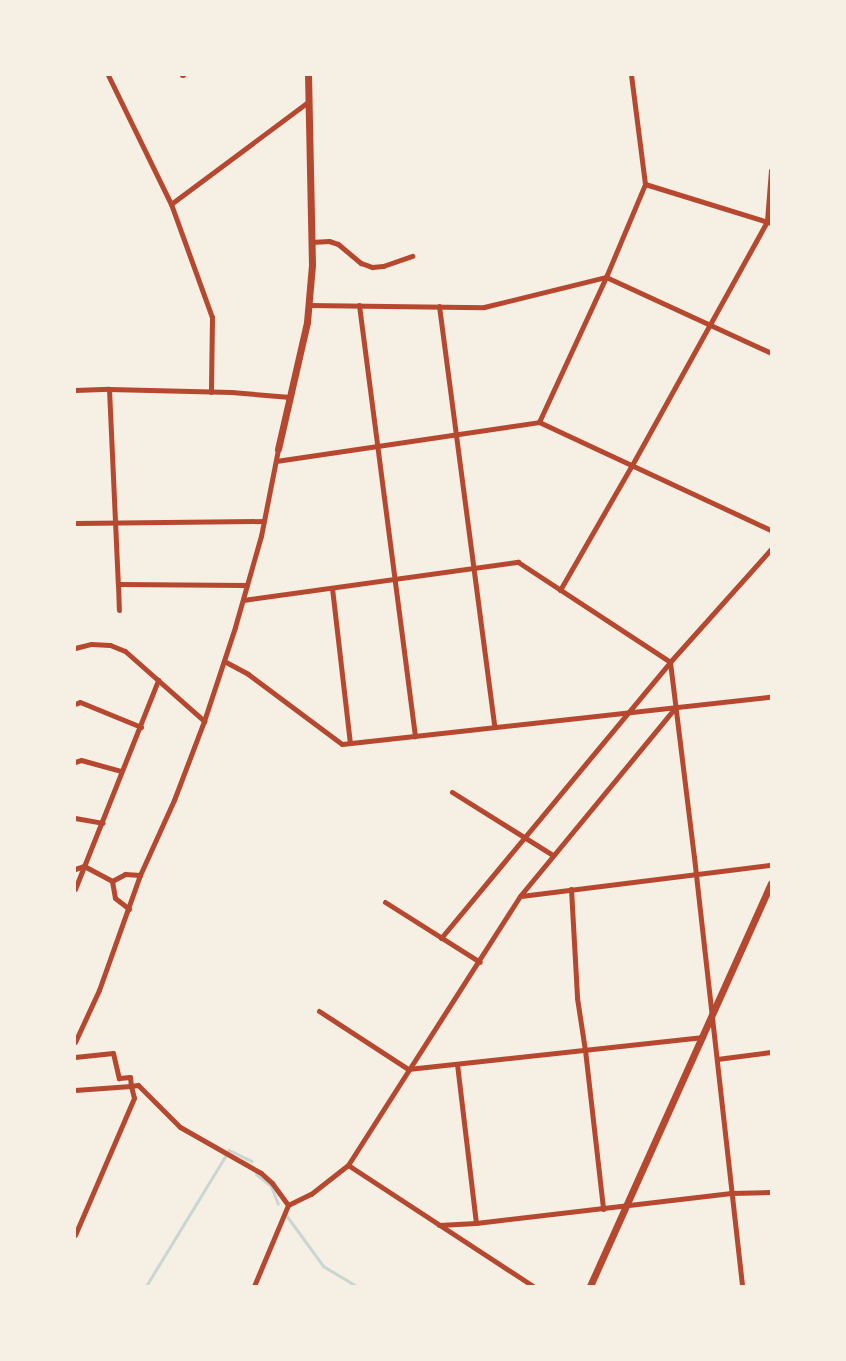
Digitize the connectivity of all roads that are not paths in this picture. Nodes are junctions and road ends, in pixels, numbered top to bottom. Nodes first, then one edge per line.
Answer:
1 (108, 75) edge
2 (308, 75) edge
3 (630, 75) edge
4 (309, 101) junction
5 (771, 170) edge
6 (645, 184) junction
7 (171, 204) junction
8 (769, 222) edge
9 (311, 242) junction
10 (412, 256) dead end
11 (606, 277) junction
12 (308, 305) junction
13 (359, 305) junction
14 (440, 306) junction
15 (709, 325) junction
16 (771, 353) edge
17 (109, 389) junction
18 (75, 390) edge
19 (211, 392) junction
20 (290, 397) junction
21 (539, 422) junction
22 (455, 433) junction
23 (378, 445) junction
24 (278, 449) joint
25 (276, 461) junction
26 (632, 465) junction
27 (264, 521) junction
28 (75, 522) edge
29 (116, 522) junction
30 (771, 530) edge
31 (771, 549) edge
32 (473, 570) junction
33 (395, 580) junction
34 (118, 584) junction
35 (247, 585) junction
36 (332, 588) junction
37 (560, 590) junction
38 (243, 600) junction
39 (119, 610) dead end
40 (75, 648) edge
41 (224, 661) junction
42 (670, 662) junction
43 (158, 680) junction
44 (771, 697) edge
45 (75, 704) edge
46 (676, 707) junction
47 (628, 712) junction
48 (204, 721) junction
49 (494, 726) junction
50 (141, 727) junction
51 (414, 736) junction
52 (350, 742) junction
53 (75, 762) edge
54 (121, 771) junction
55 (452, 792) dead end
56 (75, 818) edge
57 (103, 823) junction
58 (524, 837) junction
59 (553, 855) junction
60 (771, 865) edge
61 (84, 866) junction
62 (75, 868) edge
63 (696, 875) junction
64 (140, 876) junction
65 (112, 881) junction
66 (771, 884) edge
67 (75, 889) edge
68 (571, 889) junction
69 (520, 896) junction
70 (385, 902) dead end
71 (129, 909) junction
72 (441, 938) junction
73 (480, 962) junction
74 (319, 1011) dead end
75 (712, 1016) junction
76 (703, 1037) junction
77 (75, 1042) edge
78 (586, 1050) junction
79 (771, 1052) edge
80 (75, 1057) edge
81 (717, 1059) junction
82 (457, 1064) junction
83 (408, 1069) junction
84 (132, 1086) junction
85 (75, 1090) edge
86 (348, 1165) junction
87 (771, 1192) edge
88 (732, 1193) junction
89 (288, 1205) junction
90 (626, 1206) junction
91 (603, 1209) junction
92 (476, 1223) junction
93 (439, 1225) junction
94 (75, 1235) edge
95 (254, 1286) edge
96 (533, 1286) edge
97 (590, 1286) edge
98 (742, 1286) edge

1 - 7 street
2 - 4 street
3 - 6 street
4 - 7 street
4 - 9 street
5 - 8 street
6 - 8 street
6 - 11 street
7 - 19 street
8 - 15 street
9 - 10 street
9 - 12 street
11 - 14 street
11 - 15 street
11 - 21 street
12 - 13 street
12 - 20 street
13 - 14 street
13 - 23 street
14 - 22 street
15 - 16 street
15 - 26 street
17 - 18 street
17 - 19 street
17 - 29 street
19 - 20 street
20 - 24 street
21 - 22 street
21 - 26 street
22 - 23 street
22 - 32 street
23 - 25 street
23 - 33 street
24 - 25 street
25 - 27 street
26 - 30 street
26 - 37 street
27 - 29 street
27 - 35 street
28 - 29 street
29 - 34 street
31 - 42 street
32 - 33 street
32 - 37 street
32 - 49 street
33 - 36 street
33 - 51 street
34 - 35 street
34 - 39 street
35 - 38 street
36 - 38 street
36 - 52 street
37 - 42 street
38 - 41 street
40 - 43 street
41 - 48 street
41 - 52 street
42 - 46 street
42 - 47 street
43 - 48 street
43 - 50 street
44 - 46 street
45 - 50 street
46 - 47 street
46 - 59 street
46 - 63 street
47 - 49 street
47 - 58 street
48 - 64 street
49 - 51 street
50 - 54 street
51 - 52 street
53 - 54 street
54 - 57 street
55 - 58 street
56 - 57 street
57 - 61 street
58 - 59 street
58 - 72 street
59 - 69 street
60 - 63 street
61 - 62 street
61 - 65 street
61 - 67 street
63 - 68 street
63 - 75 street
64 - 65 street
64 - 71 street
65 - 71 street
66 - 75 street
68 - 69 street
68 - 78 street
69 - 73 street
70 - 72 street
71 - 77 street
72 - 73 street
73 - 83 street
74 - 83 street
75 - 76 street
75 - 81 street
76 - 78 street
76 - 90 street
78 - 82 street
78 - 91 street
79 - 81 street
80 - 84 street
81 - 88 street
82 - 83 street
82 - 92 street
83 - 86 street
84 - 85 street
84 - 89 street
84 - 94 street
86 - 89 street
86 - 93 street
87 - 88 street
88 - 90 street
88 - 98 street
89 - 95 street
90 - 91 street
90 - 97 street
91 - 92 street
92 - 93 street
93 - 96 street

